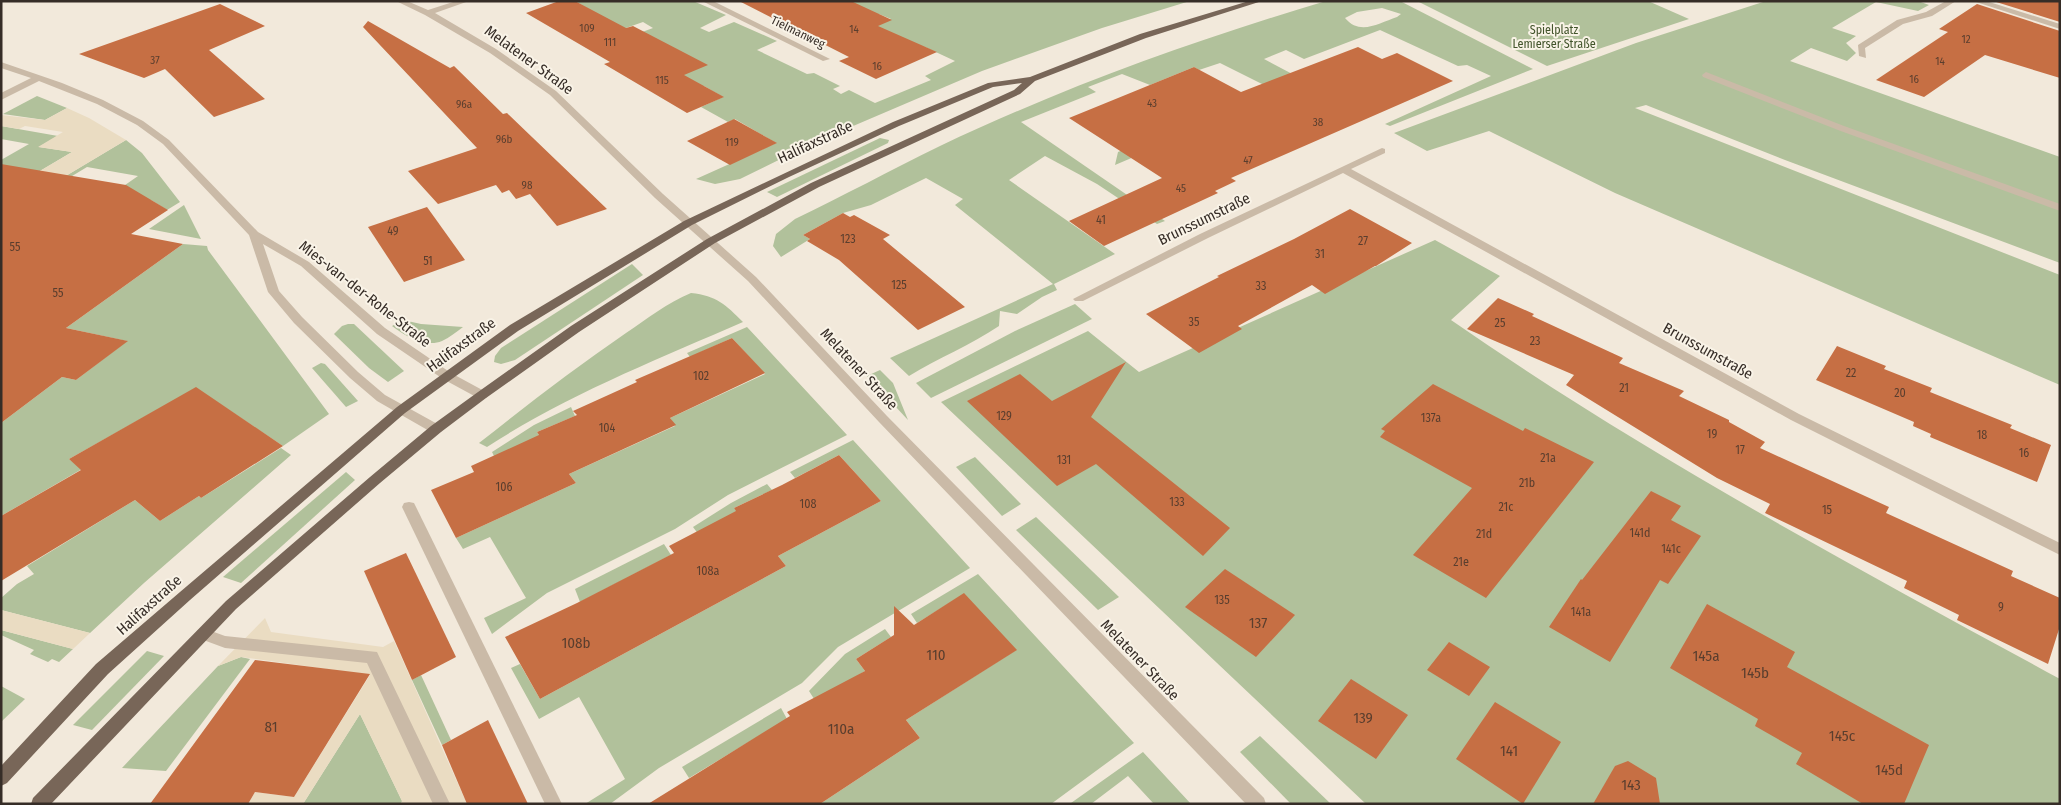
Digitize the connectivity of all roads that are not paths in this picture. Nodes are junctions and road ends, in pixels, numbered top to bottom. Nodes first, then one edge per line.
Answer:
1 (400, 1) edge
2 (465, 1) edge
3 (706, 1) edge
4 (1258, 1) edge
5 (1952, 1) edge
6 (1977, 1) edge
7 (428, 13) junction
8 (2060, 26) edge
9 (1863, 56) dead end
10 (826, 59) dead end
11 (1, 65) edge
12 (1706, 75) dead end
13 (39, 78) junction
14 (1032, 79) junction
15 (1, 98) edge
16 (1382, 151) dead end
17 (1345, 170) junction
18 (2060, 208) edge
19 (688, 223) junction
20 (254, 234) junction
21 (711, 241) junction
22 (1079, 299) dead end
23 (447, 376) junction
24 (482, 395) junction
25 (401, 410) junction
26 (436, 429) junction
27 (409, 507) dead end
28 (2060, 550) edge
29 (203, 634) junction
30 (1, 778) edge
31 (38, 804) edge
32 (442, 804) edge
33 (554, 804) edge
34 (1258, 804) edge

1 - 7 street, Melatener Straße
2 - 7 street
3 - 10 street, Tielmanweg
4 - 14 main road, Halifaxstraße
5 - 9 street
6 - 8 street
7 - 19 street, Melatener Straße
11 - 13 street, Mies-van-der-Rohe-Straße
12 - 18 street
13 - 15 street
13 - 20 street, Mies-van-der-Rohe-Straße
14 - 19 main road, Halifaxstraße
14 - 21 main road, Halifaxstraße
16 - 17 street, Brunssumstraße
17 - 22 street, Brunssumstraße
17 - 28 street, Brunssumstraße
19 - 21 street, Melatener Straße
19 - 23 main road, Halifaxstraße
20 - 23 street, Mies-van-der-Rohe-Straße
20 - 25 street, Mies-van-der-Rohe-Straße
21 - 24 main road, Halifaxstraße
21 - 34 street, Melatener Straße
23 - 24 street, Mies-van-der-Rohe-Straße
23 - 25 main road, Halifaxstraße
24 - 26 main road, Halifaxstraße
25 - 26 street, Mies-van-der-Rohe-Straße
25 - 30 main road, Halifaxstraße
26 - 29 main road, Halifaxstraße
27 - 33 street
29 - 31 main road, Halifaxstraße
29 - 32 street

